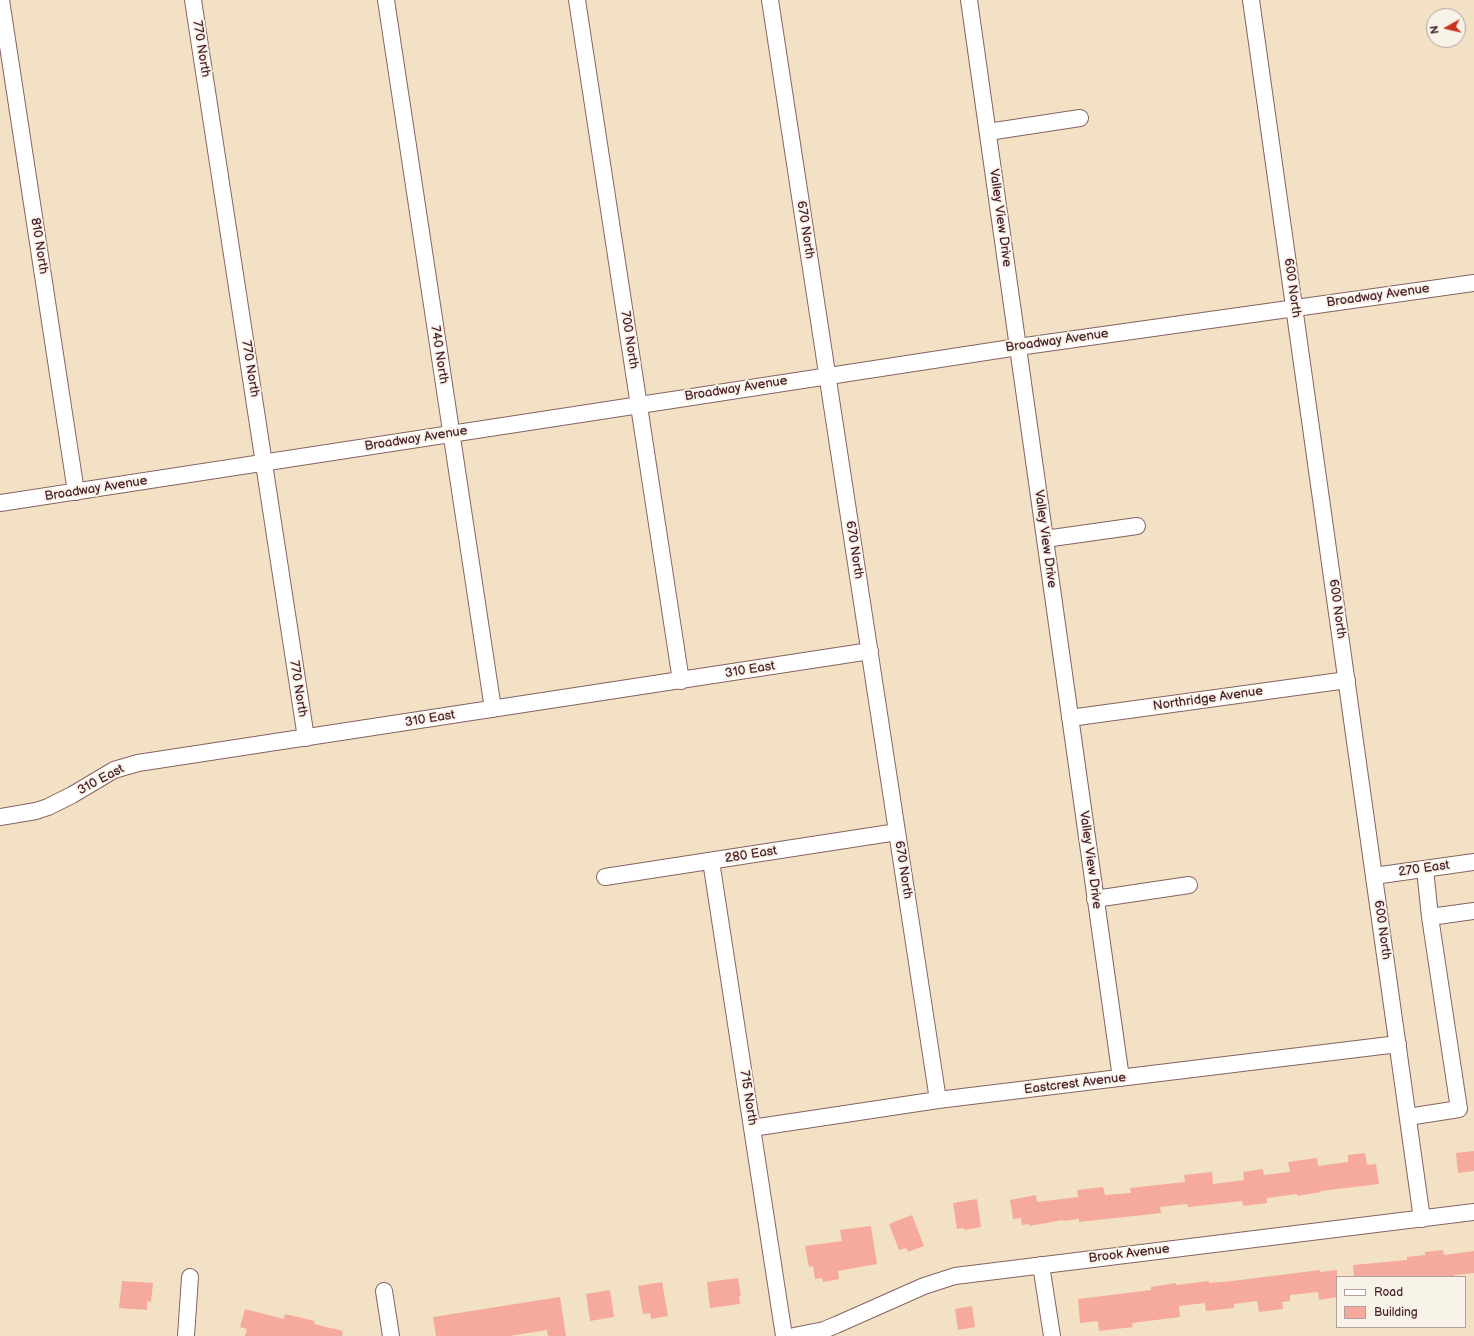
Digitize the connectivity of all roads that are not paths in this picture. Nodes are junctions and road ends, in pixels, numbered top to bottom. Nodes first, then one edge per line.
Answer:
1 (1, 0) edge
2 (193, 0) edge
3 (386, 0) edge
4 (577, 0) edge
5 (770, 0) edge
6 (969, 0) edge
7 (1251, 0) edge
8 (1080, 118) dead end
9 (988, 132) junction
10 (1474, 283) edge
11 (1295, 308) junction
12 (1018, 347) junction
13 (827, 375) junction
14 (639, 404) junction
15 (451, 434) junction
16 (264, 463) junction
17 (76, 492) junction
18 (0, 504) edge
19 (1137, 526) dead end
20 (1045, 538) junction
21 (870, 651) junction
22 (1347, 680) junction
23 (681, 681) junction
24 (493, 709) junction
25 (1070, 718) junction
26 (306, 738) junction
27 (0, 817) edge
28 (897, 832) junction
29 (711, 861) junction
30 (1474, 862) edge
31 (1425, 869) junction
32 (1374, 876) junction
33 (605, 877) dead end
34 (1189, 885) dead end
35 (1095, 899) junction
36 (1474, 911) edge
37 (1430, 917) junction
38 (1398, 1044) junction
39 (1121, 1078) junction
40 (938, 1100) junction
41 (1408, 1117) junction
42 (752, 1128) junction
43 (1474, 1212) edge
44 (1422, 1219) junction
45 (1041, 1265) junction
46 (190, 1278) dead end
47 (384, 1291) dead end
48 (186, 1336) edge
49 (391, 1336) edge
50 (784, 1336) edge
51 (794, 1336) edge
52 (1052, 1336) edge

1 - 17 street, 810 North
2 - 16 street, 770 North
3 - 15 street, 740 North
4 - 14 street, 700 North
5 - 13 street, 670 North
6 - 9 street, Valley View Drive
7 - 11 street, 600 North
8 - 9 street
9 - 12 street, Valley View Drive
10 - 11 street, Broadway Avenue
11 - 12 street, Broadway Avenue
11 - 22 street, 600 North
12 - 13 street, Broadway Avenue
12 - 20 street, Valley View Drive
13 - 14 street, Broadway Avenue
13 - 21 street, 670 North
14 - 15 street, Broadway Avenue
14 - 23 street, 700 North
15 - 16 street, Broadway Avenue
15 - 24 street, 740 North
16 - 17 street, Broadway Avenue
16 - 26 street, 770 North
17 - 18 street, Broadway Avenue
19 - 20 street
20 - 25 street, Valley View Drive
21 - 23 street, 310 East
21 - 28 street, 670 North
22 - 25 street, Northridge Avenue
22 - 32 street, 600 North
23 - 24 street, 310 East
24 - 26 street, 310 East
25 - 35 street, Valley View Drive
26 - 27 street, 310 East
28 - 29 street, 280 East
28 - 40 street, 670 North
29 - 33 street, 280 East
29 - 42 street, 715 North
30 - 31 street, 270 East
31 - 32 street, 270 East
31 - 37 street
32 - 38 street, 600 North
34 - 35 street
35 - 39 street, Valley View Drive
36 - 37 street
37 - 41 street
38 - 39 street, Eastcrest Avenue
38 - 41 street, 600 North
39 - 40 street, Eastcrest Avenue
40 - 42 street, Eastcrest Avenue
41 - 44 street, 600 North
42 - 50 street, 715 North
43 - 44 street, Brook Avenue
44 - 45 street, Brook Avenue
45 - 51 street, Brook Avenue
45 - 52 street
46 - 48 street
47 - 49 street

